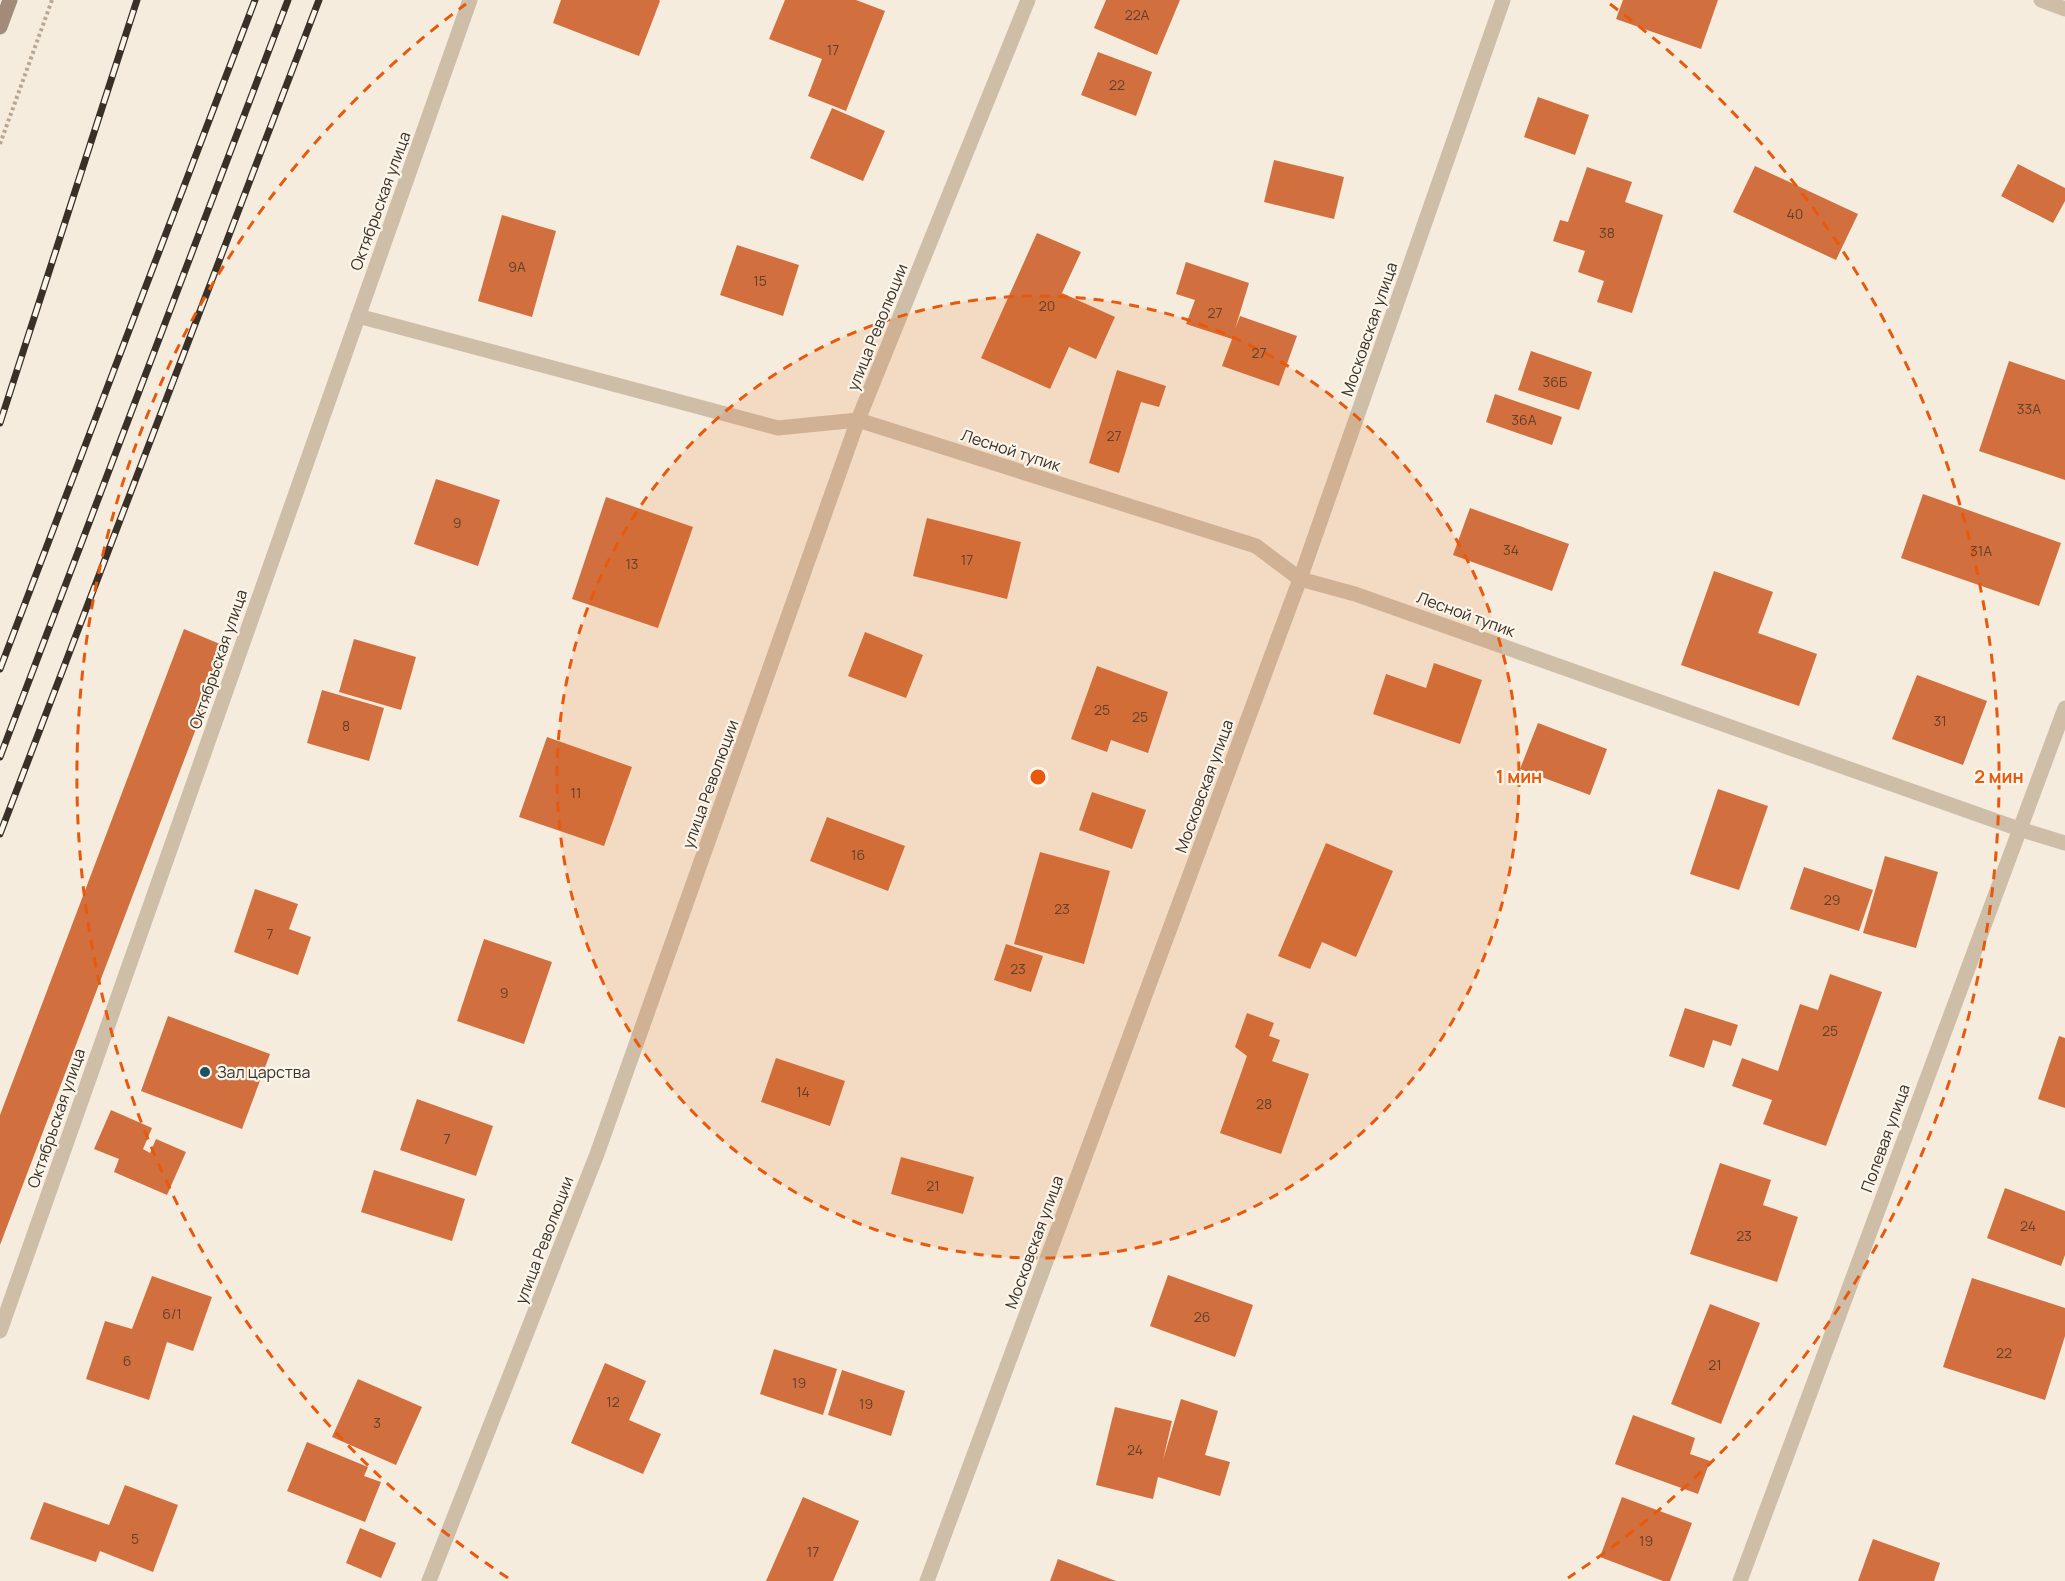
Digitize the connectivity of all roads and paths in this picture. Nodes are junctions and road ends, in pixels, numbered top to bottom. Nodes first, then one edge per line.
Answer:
1 (10, 0) edge
2 (52, 0) edge
3 (470, 0) edge
4 (1028, 0) edge
5 (1503, 0) edge
6 (2041, 0) edge
7 (2065, 9) edge
8 (0, 27) edge
9 (0, 144) edge
10 (358, 316) junction
11 (858, 420) junction
12 (1300, 579) junction
13 (2065, 708) edge
14 (2019, 829) junction
15 (2065, 843) edge
16 (0, 1331) edge
17 (429, 1581) edge
18 (927, 1581) edge
19 (1740, 1581) edge

1 - 8 main road
2 - 9 path
3 - 10 street, Октябрьская улица
4 - 11 street, улица Революции
5 - 12 street, Московская улица
6 - 7 street
10 - 11 street
10 - 16 street, Октябрьская улица
11 - 12 street, Лесной тупик
11 - 17 street, улица Революции
12 - 14 street, Лесной тупик
12 - 18 street, Московская улица
13 - 14 street, Полевая улица
14 - 15 street, Лесной тупик
14 - 19 street, Полевая улица

